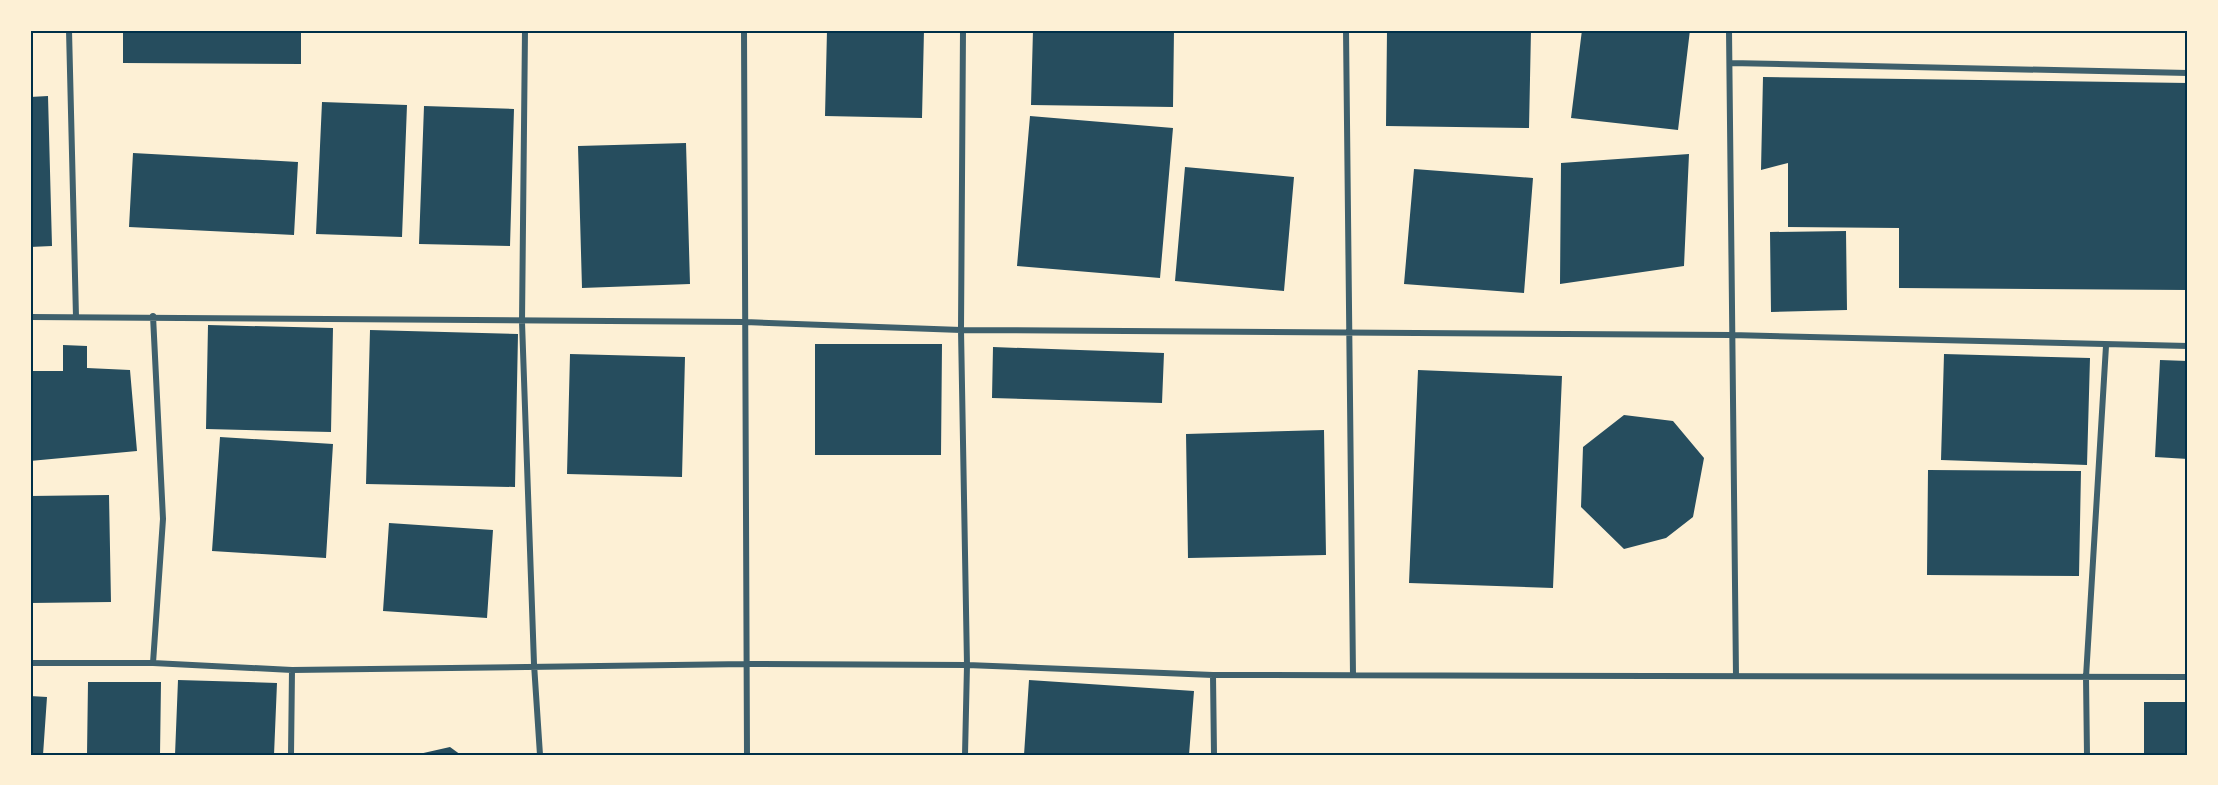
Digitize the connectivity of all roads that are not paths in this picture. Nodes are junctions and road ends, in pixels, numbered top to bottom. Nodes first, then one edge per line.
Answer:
1 (69, 30) edge
2 (525, 30) edge
3 (744, 30) edge
4 (963, 30) edge
5 (1346, 30) edge
6 (1729, 30) edge
7 (1730, 63) junction
8 (2188, 73) edge
9 (153, 316) junction
10 (30, 317) edge
11 (76, 317) junction
12 (522, 322) junction
13 (745, 322) junction
14 (961, 330) junction
15 (1348, 332) junction
16 (1731, 335) junction
17 (2106, 346) junction
18 (2188, 346) edge
19 (30, 663) edge
20 (153, 663) junction
21 (534, 664) junction
22 (747, 664) junction
23 (967, 665) junction
24 (292, 670) junction
25 (1213, 675) junction
26 (1353, 675) junction
27 (1736, 676) junction
28 (2086, 677) junction
29 (2188, 677) edge
30 (291, 755) edge
31 (540, 755) edge
32 (747, 755) edge
33 (965, 755) edge
34 (1214, 755) edge
35 (2086, 755) edge

1 - 11 street
2 - 12 street
3 - 13 street
4 - 14 street
5 - 15 street
6 - 7 street
7 - 8 street
7 - 16 street
9 - 11 street
9 - 12 street
9 - 20 street
10 - 11 street
12 - 13 street
12 - 21 street
13 - 14 street
13 - 22 street
14 - 15 street
14 - 23 street
15 - 16 street
15 - 26 street
16 - 17 street
16 - 27 street
17 - 18 street
17 - 28 street
19 - 20 street
20 - 24 street
21 - 22 street
21 - 24 street
21 - 31 street
22 - 23 street
22 - 32 street
23 - 25 street
23 - 33 street
24 - 30 street
25 - 26 street
25 - 34 street
26 - 27 street
27 - 28 street
28 - 29 street
28 - 35 street

